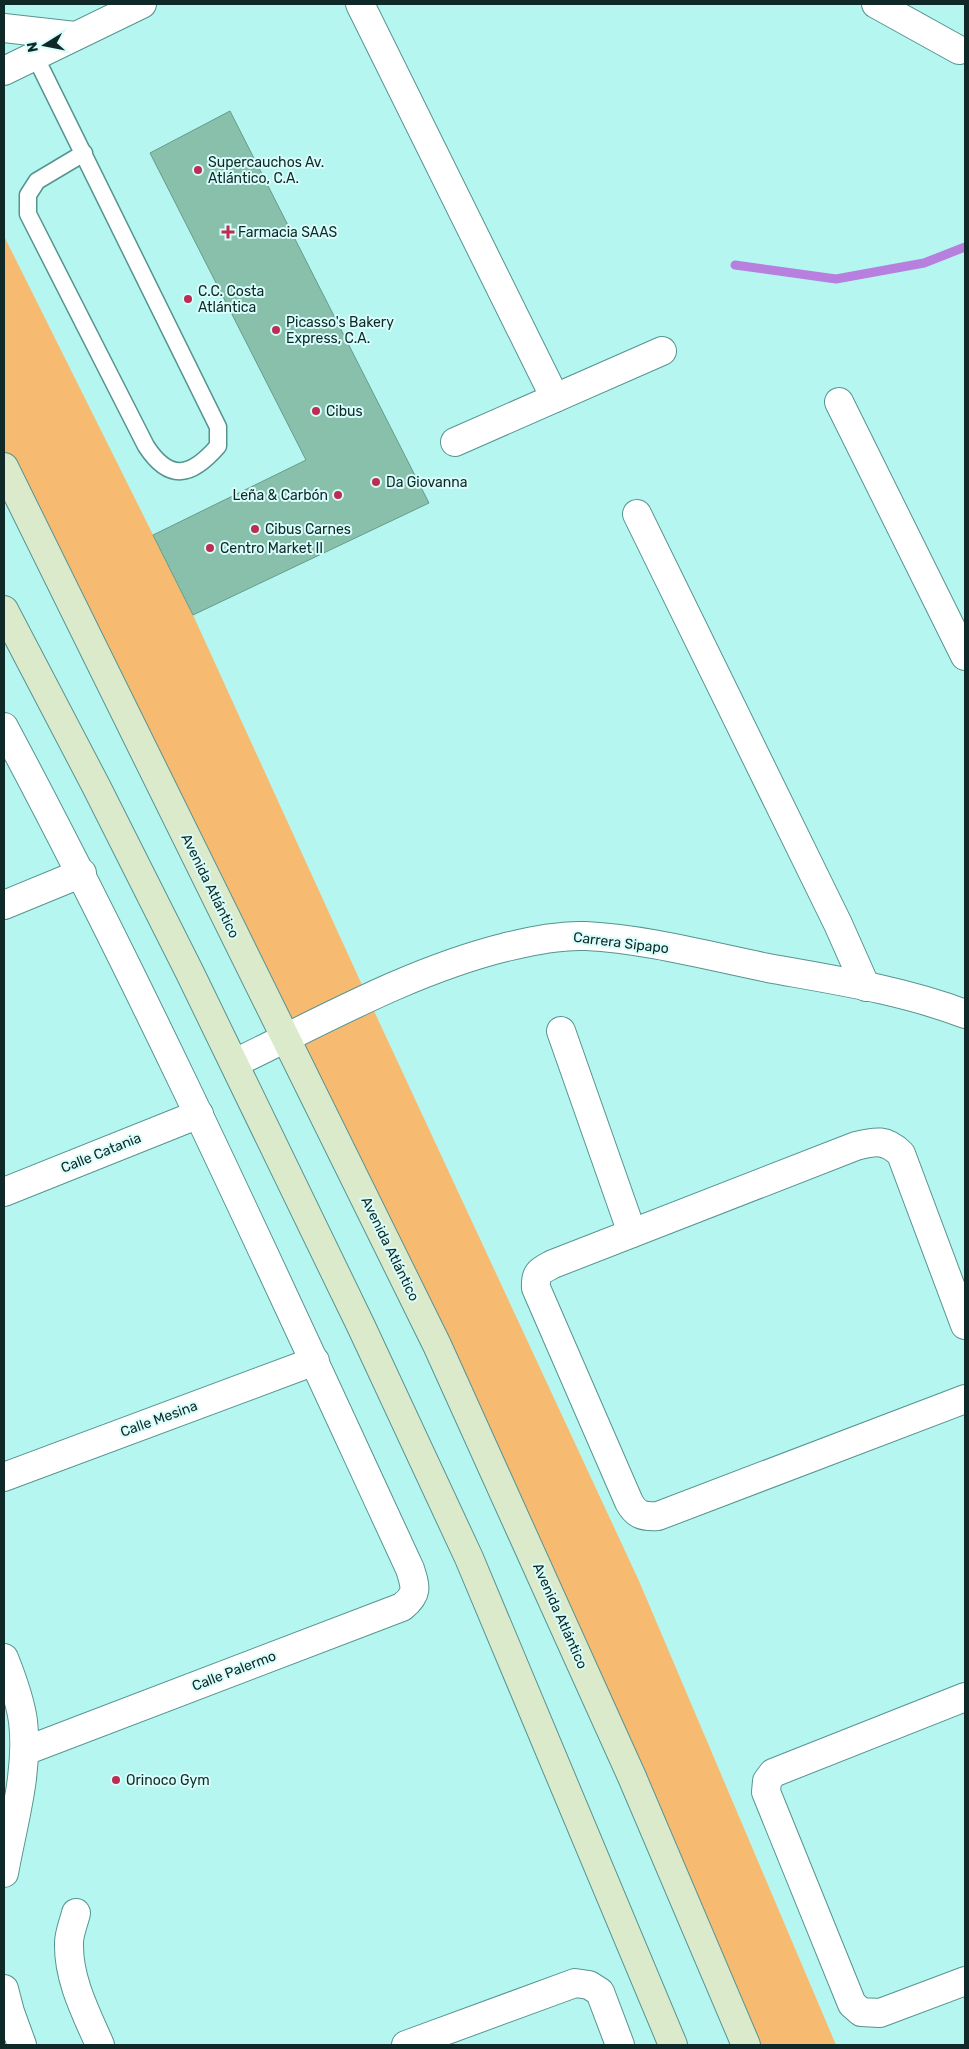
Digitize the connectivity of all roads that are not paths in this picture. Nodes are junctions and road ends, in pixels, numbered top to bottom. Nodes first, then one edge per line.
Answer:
1 (142, 4) edge
2 (360, 4) edge
3 (876, 4) edge
4 (4, 28) edge
5 (75, 36) junction
6 (959, 50) dead end
7 (35, 56) junction
8 (4, 71) edge
9 (84, 153) junction
10 (662, 351) dead end
11 (555, 398) junction
12 (839, 402) dead end
13 (455, 442) dead end
14 (4, 466) edge
15 (637, 514) dead end
16 (4, 610) edge
17 (965, 656) edge
18 (4, 727) edge
19 (82, 873) junction
20 (4, 905) edge
21 (866, 987) junction
22 (965, 1014) edge
23 (561, 1031) dead end
24 (286, 1039) junction
25 (235, 1063) junction
26 (199, 1114) junction
27 (4, 1192) edge
28 (632, 1233) junction
29 (965, 1325) edge
30 (315, 1361) junction
31 (965, 1399) edge
32 (4, 1477) edge
33 (4, 1658) edge
34 (965, 1697) edge
35 (25, 1751) junction
36 (4, 1873) edge
37 (76, 1913) dead end
38 (965, 1981) edge
39 (4, 1989) edge
40 (22, 2045) edge
41 (100, 2045) edge
42 (406, 2045) edge
43 (620, 2045) edge
44 (673, 2045) edge
45 (746, 2045) edge

1 - 5 street
2 - 11 street
3 - 6 street
4 - 5 street
5 - 7 street
7 - 8 street
7 - 9 lane
9 - 9 lane
10 - 11 street
11 - 13 street
12 - 17 street
14 - 24 main road, Avenida Atlántico
15 - 21 street
16 - 25 main road
18 - 19 street, Calle Palermo
19 - 20 street
19 - 26 street, Calle Palermo
21 - 22 street, Carrera Sipapo
21 - 24 street, Carrera Sipapo
23 - 28 street
24 - 25 street, Carrera Sipapo
24 - 45 main road, Avenida Atlántico
25 - 44 main road
26 - 27 street, Calle Catania
26 - 30 street, Calle Palermo
28 - 29 street
28 - 31 street
30 - 32 street, Calle Mesina
30 - 35 street, Calle Palermo
33 - 35 street
34 - 38 street
35 - 36 street
37 - 41 street
39 - 40 street
42 - 43 street

